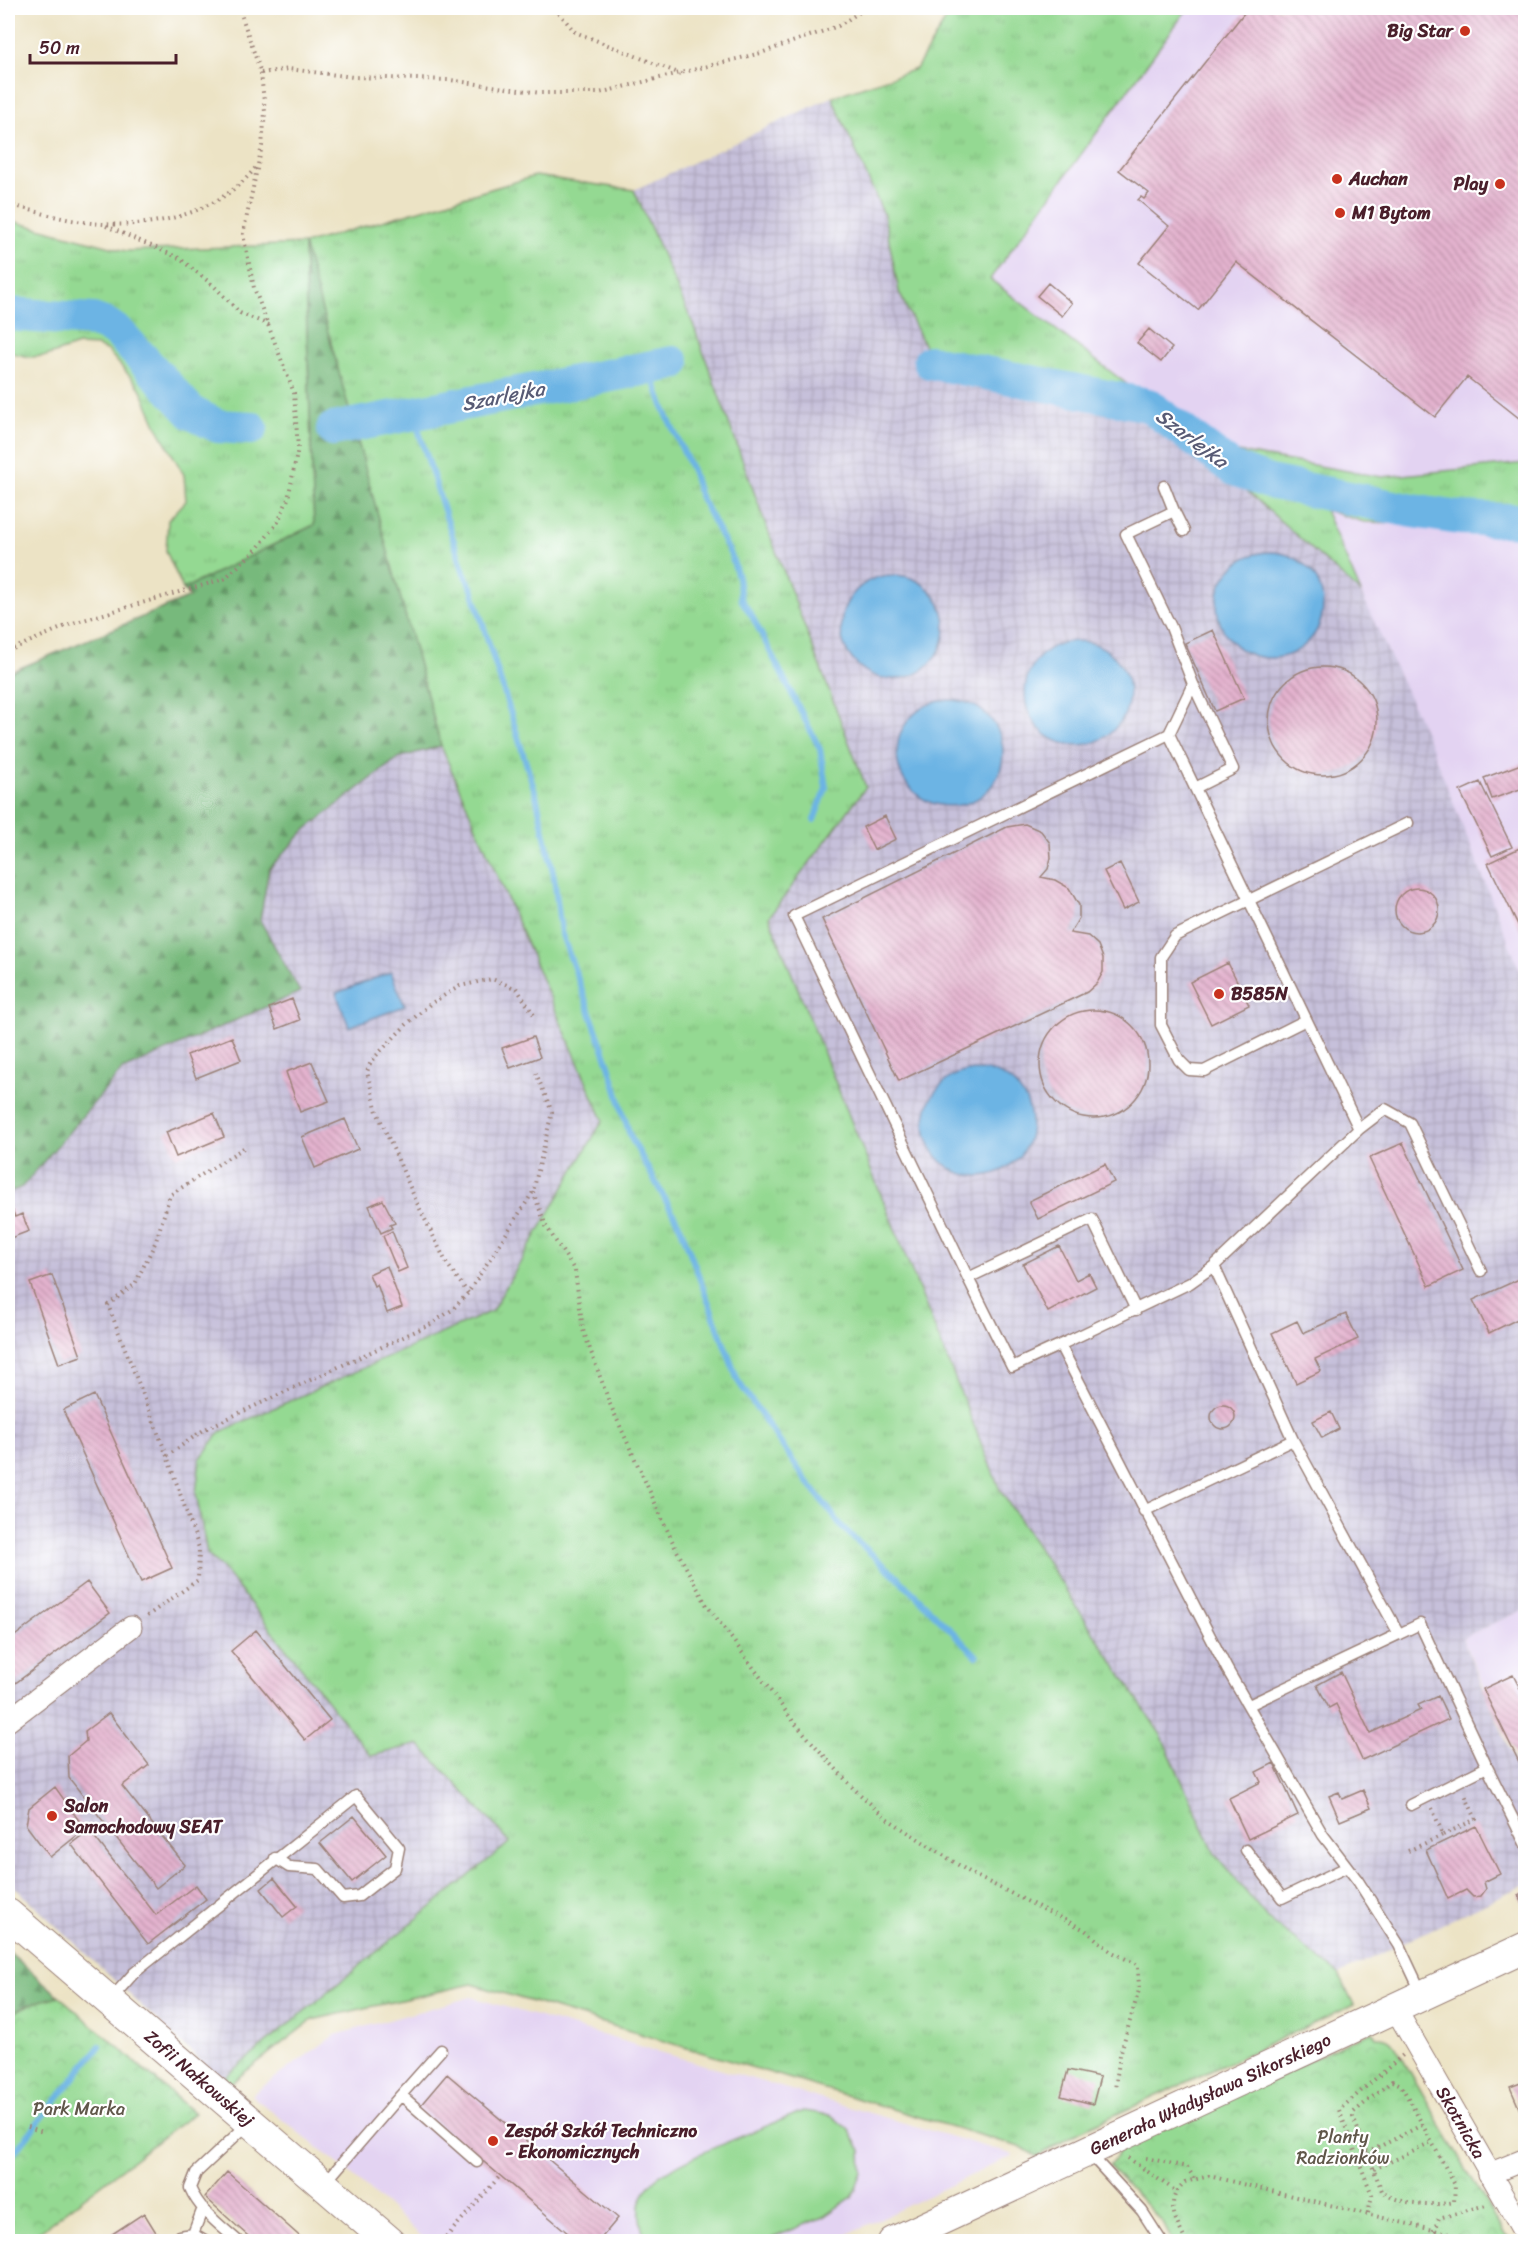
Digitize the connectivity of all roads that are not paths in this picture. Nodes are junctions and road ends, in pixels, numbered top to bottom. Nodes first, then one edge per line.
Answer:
1 (1164, 486) dead end
2 (1174, 511) junction
3 (1185, 531) dead end
4 (1193, 684) junction
5 (1169, 734) junction
6 (1195, 788) junction
7 (1408, 823) dead end
8 (1249, 901) junction
9 (1306, 1020) junction
10 (1359, 1129) junction
11 (1214, 1266) junction
12 (1481, 1270) dead end
13 (968, 1278) junction
14 (1136, 1310) junction
15 (1060, 1345) junction
16 (1293, 1440) junction
17 (1144, 1511) junction
18 (131, 1627) road end
19 (1399, 1634) junction
20 (1249, 1706) junction
21 (8, 1721) edge
22 (1487, 1767) junction
23 (1411, 1804) dead end
24 (1526, 1845) edge
25 (1246, 1850) dead end
26 (275, 1858) junction
27 (1347, 1867) junction
28 (8, 1914) edge
29 (1526, 1947) edge
30 (1422, 1994) junction
31 (109, 2000) junction
32 (1395, 2008) junction
33 (441, 2050) dead end
34 (401, 2096) junction
35 (252, 2121) junction
36 (1088, 2152) junction
37 (1526, 2159) edge
38 (477, 2162) dead end
39 (1489, 2174) junction
40 (324, 2184) junction
41 (203, 2208) junction
42 (193, 2234) junction
43 (179, 2236) dead end
44 (1526, 2236) edge
45 (206, 2241) edge
46 (239, 2241) edge
47 (390, 2241) edge
48 (892, 2241) edge
49 (1162, 2241) edge

1 - 2 lane
2 - 3 lane
2 - 4 lane
4 - 5 lane
4 - 6 lane
5 - 6 lane
5 - 13 lane
6 - 8 lane
7 - 8 lane
8 - 9 lane
8 - 9 lane
9 - 10 lane
10 - 11 lane
10 - 12 lane
11 - 14 lane
11 - 16 lane
13 - 14 lane
13 - 15 lane
14 - 15 lane
15 - 17 lane
16 - 17 lane
16 - 19 lane
17 - 20 lane
18 - 21 street
19 - 20 lane
19 - 22 lane
20 - 27 lane
22 - 23 lane
22 - 24 lane
25 - 27 lane
26 - 26 lane
26 - 31 lane
27 - 30 lane
28 - 31 street, Zofii Nałkowskiej
29 - 30 street, Generała Władysława Sikorskiego
30 - 32 street, Generała Władysława Sikorskiego
31 - 35 street, Zofii Nałkowskiej
32 - 36 street, Generała Władysława Sikorskiego
32 - 39 street, Skotnicka
33 - 34 lane
34 - 38 lane
34 - 40 lane
35 - 40 street, Zofii Nałkowskiej
35 - 41 lane
36 - 48 street, Generała Władysława Sikorskiego
36 - 49 lane
37 - 39 street
39 - 44 street, Skotnicka
40 - 47 street, Zofii Nałkowskiej
41 - 42 lane
41 - 46 lane
42 - 43 lane
42 - 45 lane

